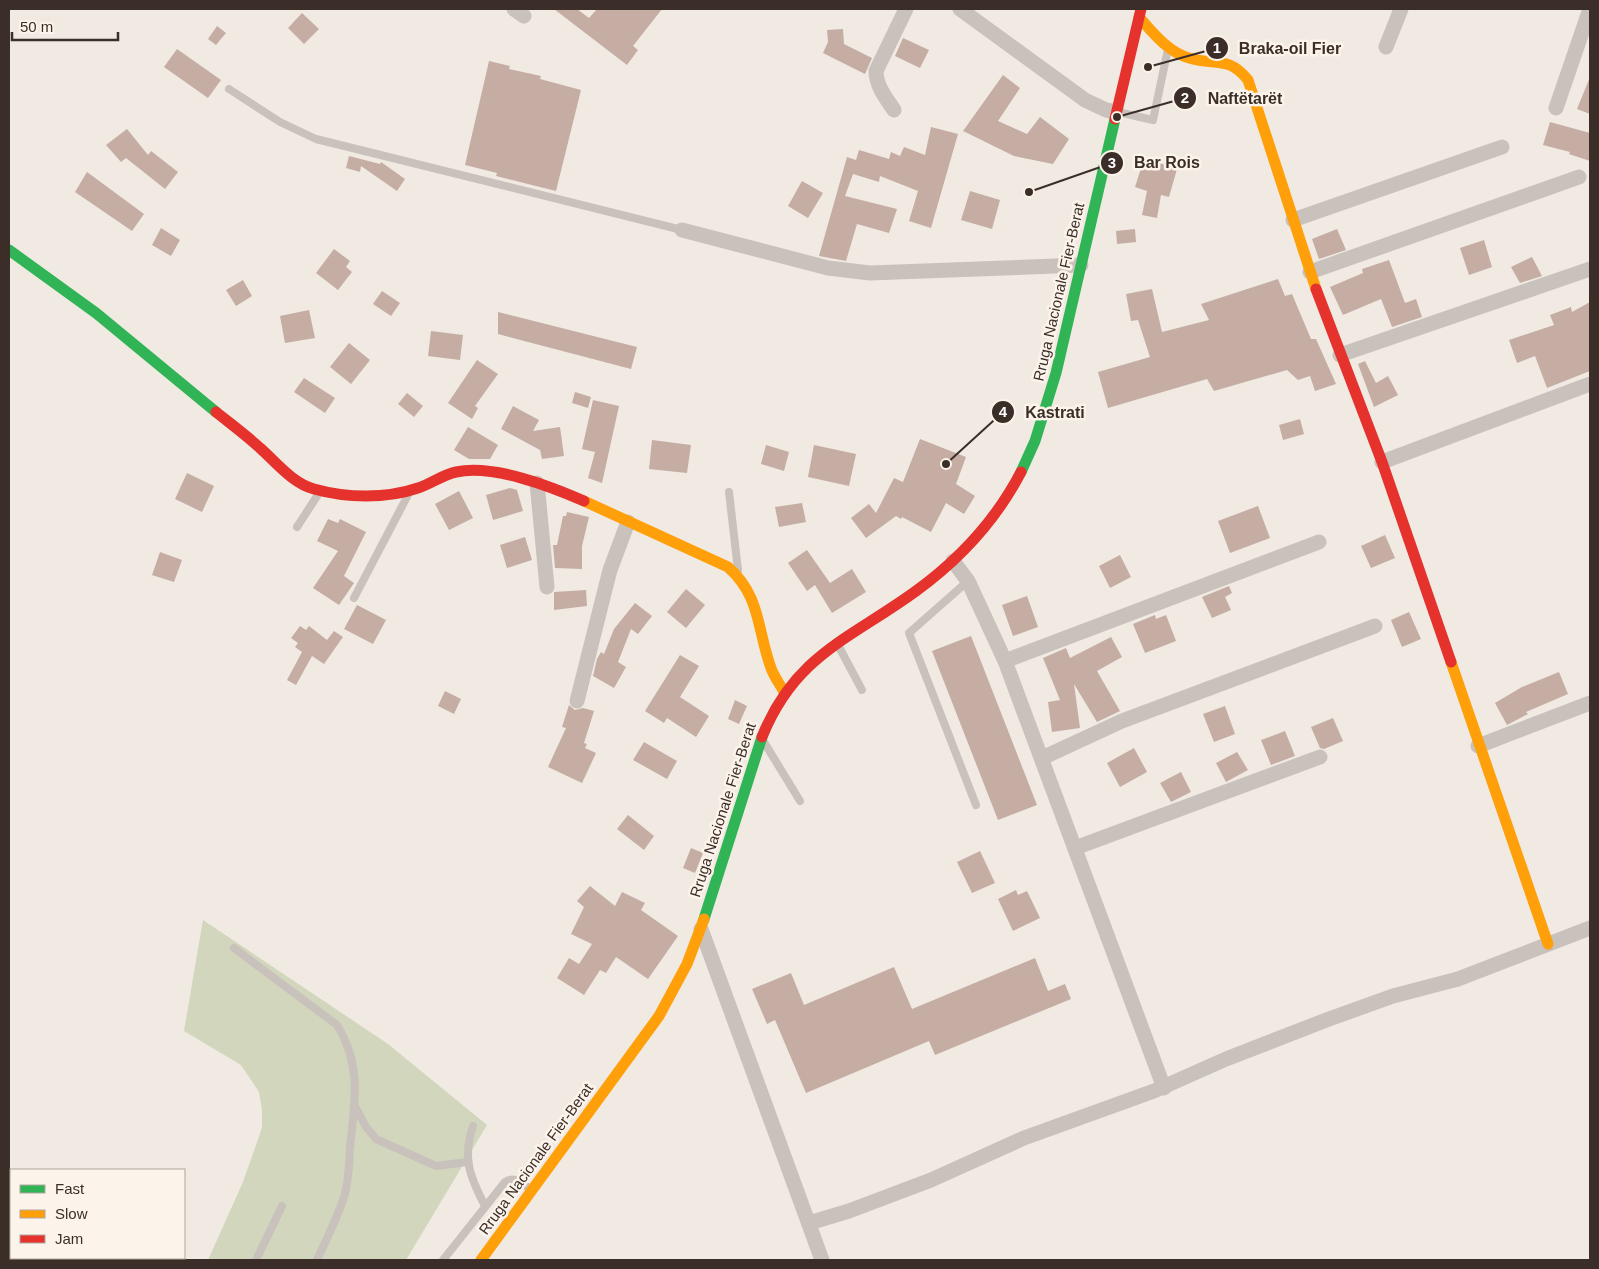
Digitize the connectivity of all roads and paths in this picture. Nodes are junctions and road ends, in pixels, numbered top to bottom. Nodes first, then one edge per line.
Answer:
1 (906, 9) edge
2 (960, 9) edge
3 (1401, 9) edge
4 (1590, 9) edge
5 (1140, 13) edge
6 (1168, 47) junction
7 (1386, 47) dead end
8 (229, 89) dead end
9 (1556, 108) dead end
10 (894, 110) dead end
11 (1117, 112) junction
12 (1502, 147) dead end
13 (1579, 177) dead end
14 (1293, 220) junction
15 (682, 230) joint
16 (9, 250) edge
17 (1081, 264) junction
18 (1590, 269) edge
19 (1310, 272) junction
20 (1340, 355) junction
21 (1590, 384) edge
22 (1382, 462) junction
23 (538, 483) junction
24 (320, 490) junction
25 (410, 491) junction
26 (729, 492) dead end
27 (628, 522) junction
28 (297, 527) dead end
29 (1319, 542) dead end
30 (953, 561) junction
31 (738, 574) junction
32 (968, 581) junction
33 (547, 587) dead end
34 (354, 598) dead end
35 (1375, 626) dead end
36 (837, 643) junction
37 (1005, 661) junction
38 (862, 690) dead end
39 (784, 692) junction
40 (577, 701) dead end
41 (1590, 703) edge
42 (761, 738) junction
43 (1478, 746) junction
44 (1320, 757) dead end
45 (1042, 758) junction
46 (800, 801) dead end
47 (976, 805) dead end
48 (1075, 848) junction
49 (1590, 928) edge
50 (700, 929) junction
51 (1548, 944) junction
52 (234, 948) dead end
53 (1164, 1088) junction
54 (355, 1106) junction
55 (473, 1126) dead end
56 (468, 1162) junction
57 (531, 1190) junction
58 (282, 1206) dead end
59 (485, 1206) junction
60 (809, 1223) junction
61 (256, 1260) edge
62 (317, 1260) edge
63 (443, 1260) edge
64 (481, 1260) edge
65 (822, 1260) edge

1 - 10 street
2 - 11 street
3 - 7 street
4 - 9 street
5 - 6 street
5 - 11 street, Rruga Nacionale Fier-Berat
6 - 11 lane
6 - 14 street
8 - 15 lane
11 - 17 street, Rruga Nacionale Fier-Berat
12 - 14 street
13 - 19 street
14 - 19 street
15 - 17 street
16 - 24 street
17 - 30 street, Rruga Nacionale Fier-Berat
18 - 20 street
19 - 20 street
20 - 22 street
21 - 22 street
22 - 43 street
23 - 25 street
23 - 27 street
23 - 33 street
24 - 25 street
24 - 28 lane
25 - 34 lane
26 - 31 lane
27 - 31 street
27 - 40 street
29 - 37 street
30 - 32 street
30 - 36 street, Rruga Nacionale Fier-Berat
31 - 39 street
32 - 37 street
32 - 47 lane
35 - 45 street
36 - 38 lane
36 - 39 street, Rruga Nacionale Fier-Berat
37 - 45 street
39 - 42 street, Rruga Nacionale Fier-Berat
41 - 43 street
42 - 46 lane
42 - 50 street, Rruga Nacionale Fier-Berat
43 - 51 street
44 - 48 street
45 - 48 street
48 - 53 street
49 - 51 street
50 - 57 street, Rruga Nacionale Fier-Berat
50 - 60 street
51 - 53 street
52 - 54 lane
53 - 60 street
54 - 56 lane
54 - 62 lane
55 - 56 lane
56 - 59 lane
57 - 59 lane
57 - 64 street, Rruga Nacionale Fier-Berat
58 - 61 lane
59 - 63 lane
60 - 65 street

